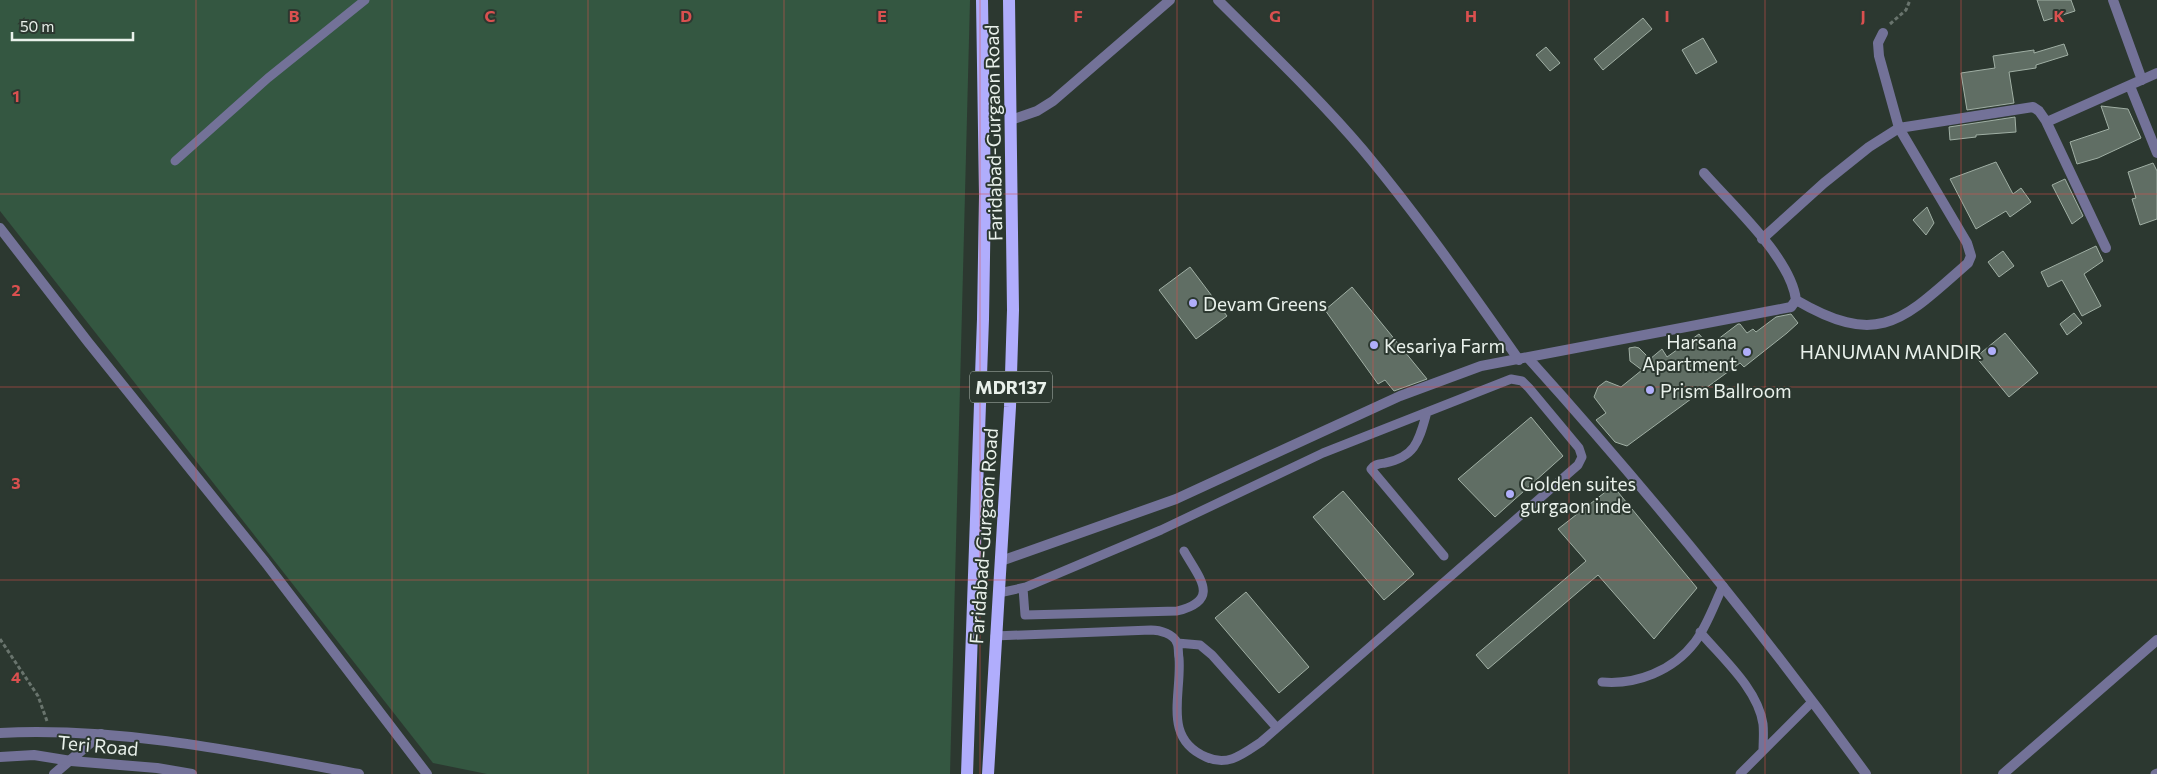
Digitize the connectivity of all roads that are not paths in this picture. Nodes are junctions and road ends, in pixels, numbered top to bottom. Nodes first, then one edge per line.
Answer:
1 (365, 0) edge
2 (982, 0) edge
3 (1009, 0) edge
4 (1170, 0) edge
5 (1218, 0) edge
6 (2113, 0) edge
7 (1883, 32) road end
8 (2157, 73) edge
9 (2142, 80) junction
10 (2130, 86) junction
11 (1012, 120) junction
12 (2046, 121) junction
13 (1899, 128) junction
14 (2157, 152) edge
15 (175, 161) dead end
16 (1704, 174) dead end
17 (0, 228) edge
18 (1762, 238) junction
19 (2106, 248) dead end
20 (1796, 300) junction
21 (1524, 359) junction
22 (1427, 412) junction
23 (1184, 552) dead end
24 (1444, 556) dead end
25 (1001, 562) junction
26 (1723, 586) junction
27 (1023, 588) junction
28 (999, 593) junction
29 (1700, 632) junction
30 (995, 636) junction
31 (2157, 640) edge
32 (1177, 642) junction
33 (1602, 682) dead end
34 (1812, 702) junction
35 (1277, 728) junction
36 (0, 733) edge
37 (101, 734) junction
38 (1763, 751) junction
39 (0, 757) edge
40 (72, 761) junction
41 (54, 774) edge
42 (192, 774) edge
43 (359, 774) edge
44 (427, 774) edge
45 (967, 774) edge
46 (988, 774) edge
47 (1740, 774) edge
48 (1866, 774) edge
49 (2003, 774) edge

1 - 15 lane
2 - 45 main road, Faridabad-Gurgaon Road / MDR137
3 - 11 main road, Faridabad-Gurgaon Road / MDR137
4 - 11 street
5 - 21 street
6 - 9 street
7 - 13 street
8 - 9 street
9 - 10 street
10 - 12 street
10 - 14 street
11 - 25 main road, Faridabad-Gurgaon Road / MDR137
12 - 13 street
12 - 19 street
13 - 18 street
13 - 20 street
16 - 18 street
17 - 44 street
18 - 20 street
20 - 21 street
21 - 25 street
21 - 26 street
22 - 24 lane
22 - 27 lane
22 - 35 lane
23 - 27 lane
25 - 28 main road, Faridabad-Gurgaon Road / MDR137
26 - 29 lane
26 - 34 street
27 - 28 lane
28 - 30 main road, Faridabad-Gurgaon Road / MDR137
29 - 33 lane
29 - 38 lane
30 - 32 lane
30 - 46 main road, Faridabad-Gurgaon Road / MDR137
31 - 49 street
32 - 35 lane
32 - 35 lane
34 - 38 lane
34 - 48 street
36 - 37 street
37 - 40 street
37 - 43 street
38 - 47 lane
39 - 40 street, Teri Road
40 - 41 street
40 - 42 street, Teri Road

